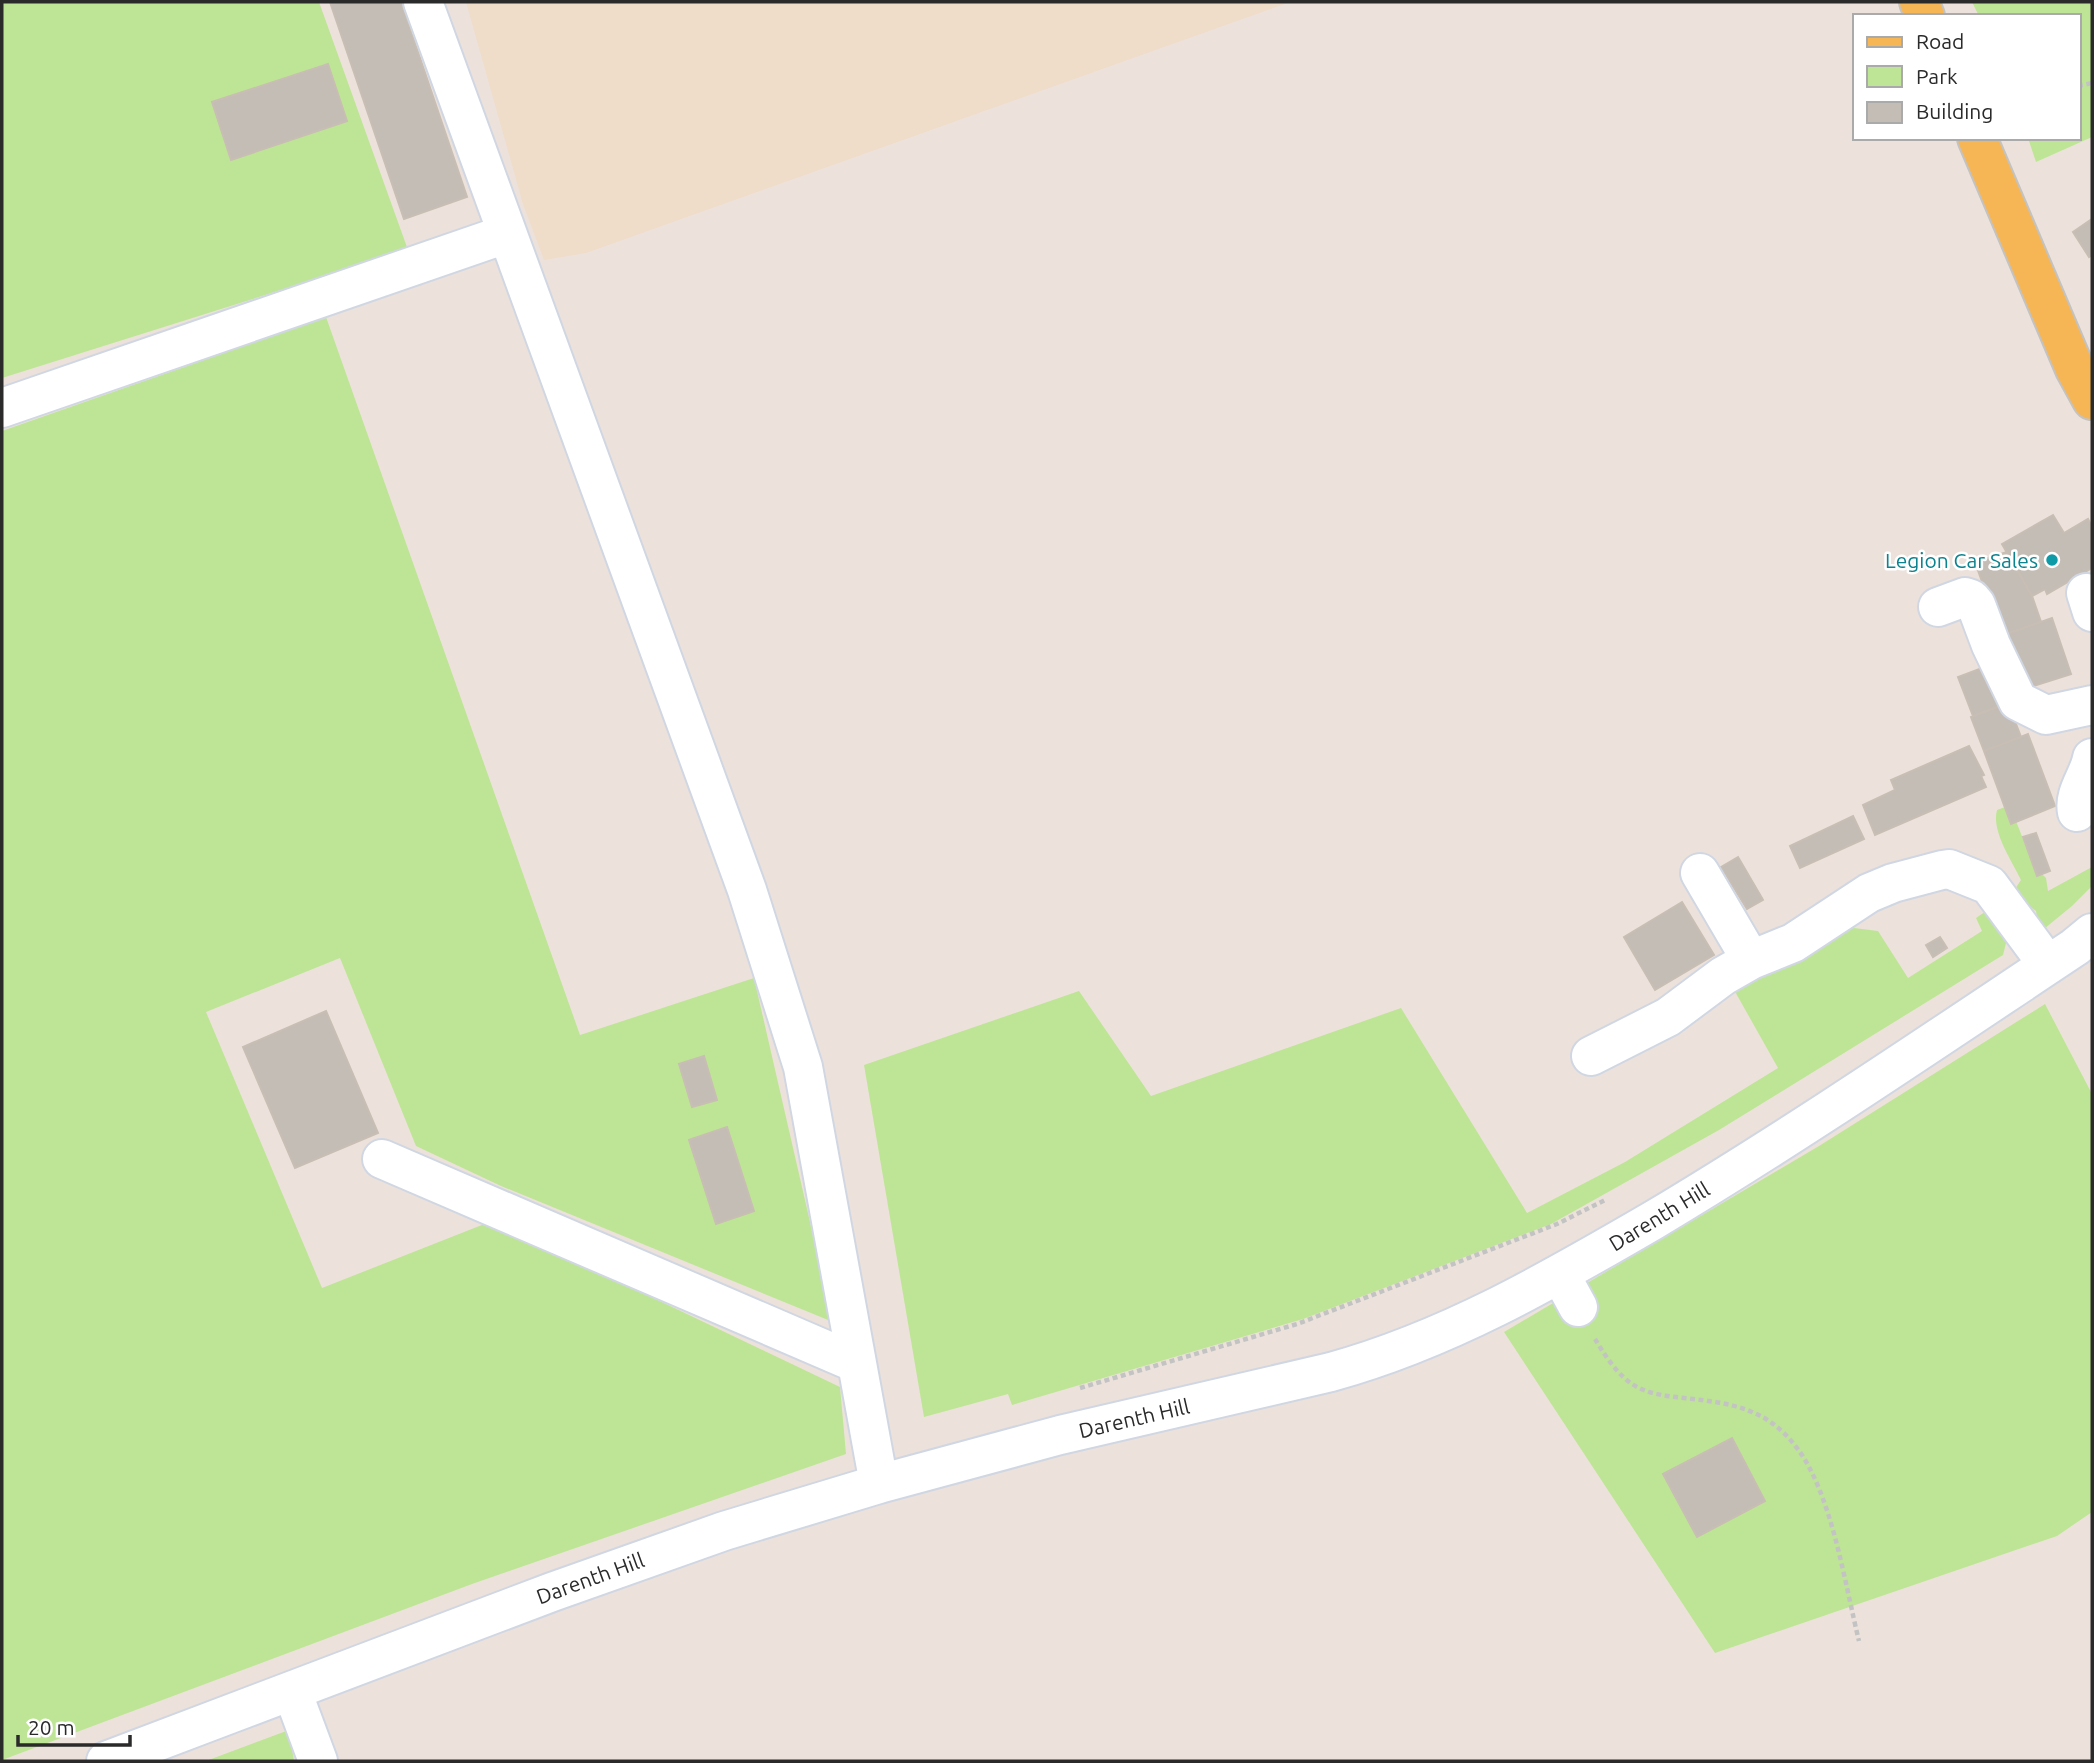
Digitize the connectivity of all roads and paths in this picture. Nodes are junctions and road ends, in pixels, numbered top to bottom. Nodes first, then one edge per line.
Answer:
1 (423, 2) edge
2 (1978, 140) edge
3 (506, 234) junction
4 (2092, 400) edge
5 (2, 408) edge
6 (1938, 607) dead end
7 (2089, 706) edge
8 (2092, 746) edge
9 (2092, 758) edge
10 (2077, 812) dead end
11 (1700, 873) dead end
12 (2077, 951) edge
13 (1751, 960) junction
14 (1591, 1056) dead end
15 (382, 1158) dead end
16 (1608, 1199) dead end
17 (1560, 1274) junction
18 (1578, 1307) joint
19 (856, 1363) junction
20 (1073, 1390) dead end
21 (879, 1484) junction
22 (1859, 1641) dead end
23 (292, 1691) junction
24 (106, 1761) edge
25 (318, 1761) edge

1 - 3 street
2 - 4 main road
3 - 5 street
3 - 19 street
6 - 7 street
7 - 8 street
9 - 10 street
11 - 13 street
12 - 13 street
12 - 17 street, Darenth Hill
13 - 14 street
15 - 19 street
16 - 20 path
17 - 18 street
17 - 21 street, Darenth Hill
18 - 22 path
19 - 21 street
21 - 23 street, Darenth Hill
23 - 24 street, Darenth Hill
23 - 25 street

